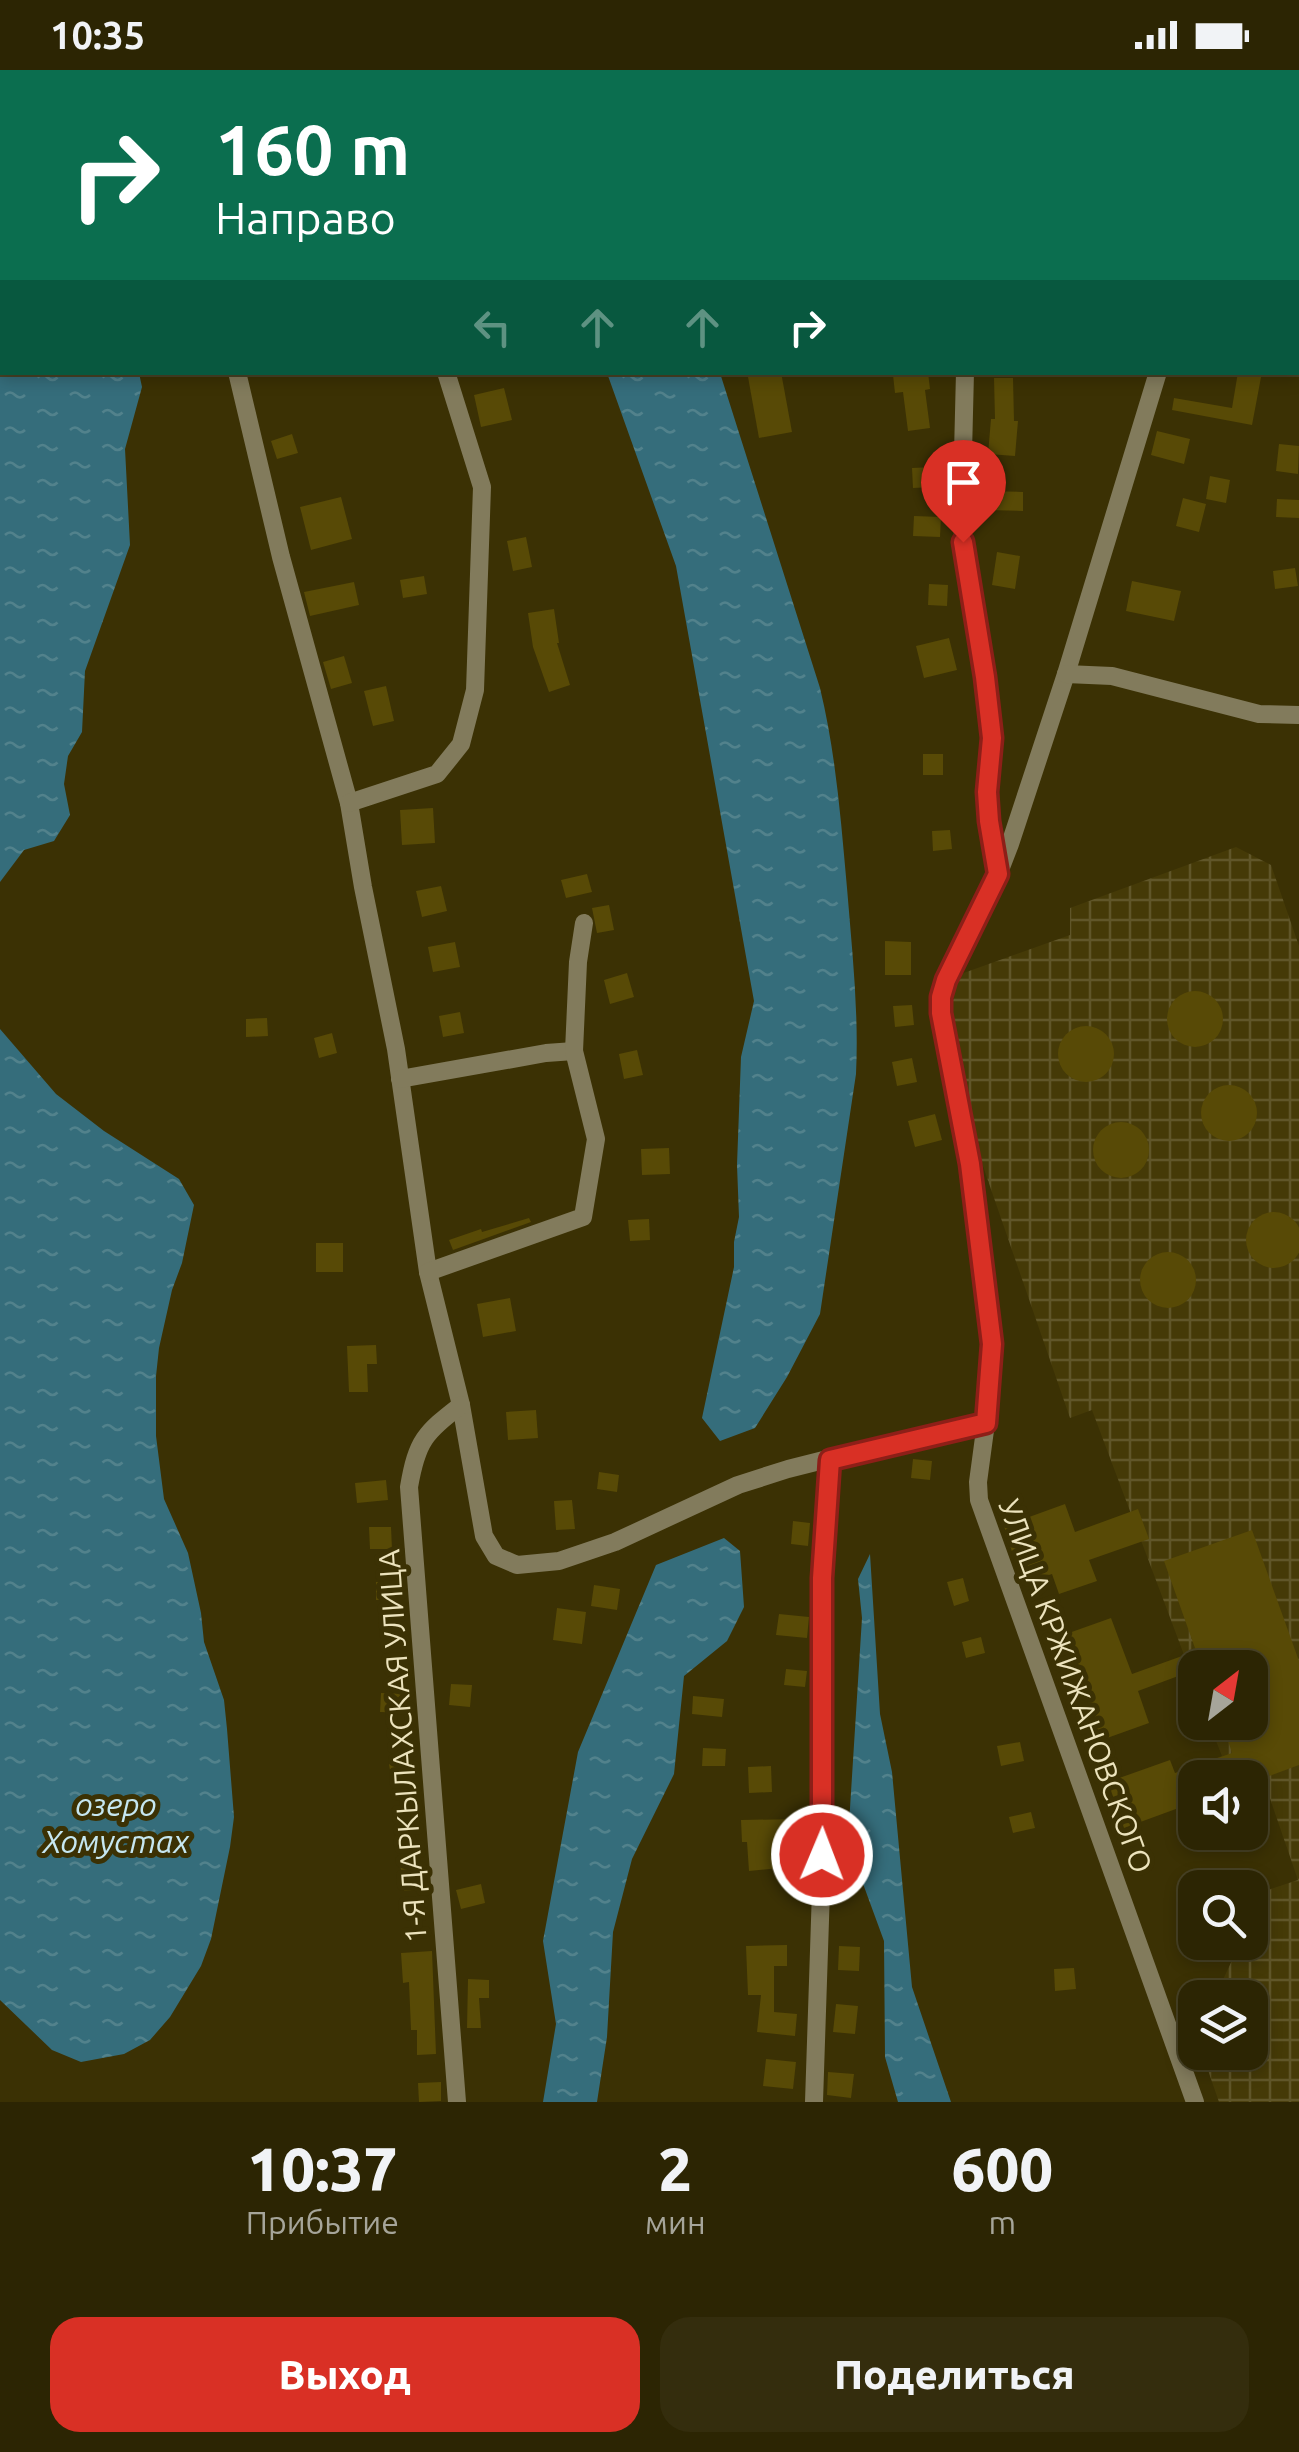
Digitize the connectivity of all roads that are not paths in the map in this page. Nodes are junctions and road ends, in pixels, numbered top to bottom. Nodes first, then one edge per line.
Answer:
1 (238, 375) edge
2 (447, 375) edge
3 (965, 375) edge
4 (1157, 375) edge
5 (1066, 674) junction
6 (1299, 714) edge
7 (349, 804) junction
8 (998, 874) junction
9 (584, 922) dead end
10 (574, 1051) junction
11 (400, 1079) junction
12 (428, 1272) junction
13 (461, 1405) junction
14 (986, 1423) junction
15 (830, 1460) junction
16 (457, 2102) edge
17 (814, 2102) edge
18 (1195, 2102) edge

1 - 7 street
2 - 7 street
3 - 8 street
4 - 5 street, УЛИЦА КРЖИЖАНОВСКОГО
5 - 6 street
5 - 8 street, УЛИЦА КРЖИЖАНОВСКОГО
7 - 11 street
8 - 14 street, УЛИЦА КРЖИЖАНОВСКОГО
9 - 10 street
10 - 11 street
10 - 12 street
11 - 12 street
12 - 13 street
13 - 15 street
13 - 16 street, 1-Я ДАРКЫЛАХСКАЯ УЛИЦА
14 - 15 street
14 - 18 street, УЛИЦА КРЖИЖАНОВСКОГО
15 - 17 street

